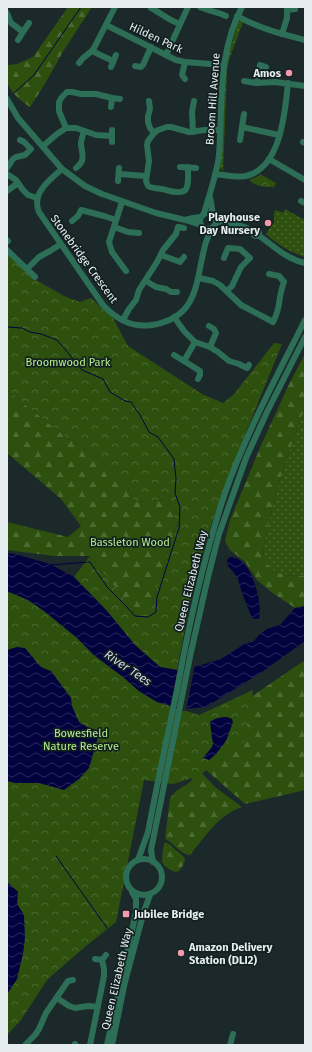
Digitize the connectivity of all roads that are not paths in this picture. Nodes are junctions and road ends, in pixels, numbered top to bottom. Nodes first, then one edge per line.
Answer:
1 (115, 7) edge
2 (188, 7) edge
3 (200, 7) edge
4 (242, 7) edge
5 (281, 7) edge
6 (151, 8) edge
7 (295, 9) dead end
8 (287, 10) junction
9 (7, 13) edge
10 (226, 16) dead end
11 (237, 16) junction
12 (29, 23) dead end
13 (180, 24) junction
14 (106, 25) junction
15 (23, 32) junction
16 (282, 34) junction
17 (18, 40) dead end
18 (305, 40) edge
19 (151, 47) junction
20 (92, 51) junction
21 (166, 55) junction
22 (113, 61) dead end
23 (184, 62) junction
24 (80, 63) dead end
25 (252, 64) dead end
26 (224, 65) junction
27 (135, 66) dead end
28 (185, 80) dead end
29 (244, 81) dead end
30 (256, 83) junction
31 (288, 83) junction
32 (305, 86) edge
33 (112, 98) junction
34 (7, 99) edge
35 (120, 99) dead end
36 (149, 100) dead end
37 (185, 105) dead end
38 (111, 107) dead end
39 (150, 109) junction
40 (157, 109) dead end
41 (244, 114) dead end
42 (242, 127) junction
43 (66, 128) junction
44 (220, 130) junction
45 (84, 131) junction
46 (194, 132) junction
47 (154, 133) junction
48 (279, 135) junction
49 (112, 136) dead end
50 (20, 140) dead end
51 (240, 140) dead end
52 (43, 146) junction
53 (269, 159) junction
54 (180, 167) dead end
55 (188, 167) junction
56 (7, 168) edge
57 (76, 168) dead end
58 (196, 168) dead end
59 (62, 169) junction
60 (7, 174) edge
61 (119, 174) dead end
62 (216, 174) junction
63 (146, 176) junction
64 (305, 180) edge
65 (18, 183) junction
66 (7, 191) edge
67 (210, 196) junction
68 (37, 198) junction
69 (122, 202) junction
70 (74, 206) dead end
71 (81, 210) junction
72 (213, 215) junction
73 (202, 216) junction
74 (116, 220) junction
75 (185, 220) junction
76 (72, 221) dead end
77 (216, 222) junction
78 (202, 226) junction
79 (114, 227) junction
80 (178, 227) dead end
81 (212, 228) junction
82 (247, 228) dead end
83 (140, 233) dead end
84 (258, 235) dead end
85 (207, 241) junction
86 (61, 244) junction
87 (7, 250) edge
88 (161, 255) junction
89 (184, 257) dead end
90 (224, 258) dead end
91 (305, 263) edge
92 (121, 264) junction
93 (27, 269) junction
94 (115, 269) dead end
95 (126, 271) dead end
96 (269, 274) dead end
97 (35, 277) dead end
98 (199, 278) junction
99 (146, 281) junction
100 (227, 291) junction
101 (177, 292) dead end
102 (174, 317) junction
103 (123, 320) junction
104 (305, 320) edge
105 (273, 322) junction
106 (209, 326) dead end
107 (270, 329) dead end
108 (305, 336) edge
109 (195, 342) junction
110 (210, 347) junction
111 (174, 355) dead end
112 (184, 361) junction
113 (246, 369) dead end
114 (198, 379) dead end
115 (138, 860) junction
116 (153, 862) junction
117 (132, 892) junction
118 (150, 895) junction
119 (101, 958) dead end
120 (68, 979) dead end
121 (57, 998) junction
122 (98, 1007) junction
123 (233, 1034) dead end
124 (25, 1045) edge
125 (90, 1045) edge
126 (106, 1045) edge
127 (112, 1045) edge
128 (230, 1045) edge

1 - 14 street
2 - 13 street
3 - 10 street
4 - 11 street, Broom Hill Avenue
5 - 8 street
6 - 13 street
7 - 8 street
8 - 16 street
9 - 15 street
11 - 16 street
11 - 26 street, Broom Hill Avenue
12 - 15 street
13 - 21 street
14 - 19 street, Hilden Park
14 - 20 street
15 - 17 street
16 - 18 street
19 - 21 street, Hilden Park
19 - 27 street
20 - 22 street
20 - 24 street
21 - 23 street, Hilden Park
23 - 26 street, Hilden Park
23 - 28 street
25 - 30 street
26 - 44 street, Broom Hill Avenue
29 - 30 street
30 - 31 street
31 - 32 street
31 - 48 street
33 - 35 street
33 - 38 street
33 - 43 street
34 - 52 street
36 - 39 street
37 - 46 street
39 - 40 street
39 - 47 street
41 - 42 street
42 - 48 street
42 - 51 street
43 - 45 street
43 - 52 street
44 - 46 street
44 - 62 street, Broom Hill Avenue
45 - 49 street
45 - 57 street
46 - 47 street
47 - 63 street
48 - 53 street
50 - 56 street
52 - 59 street
53 - 62 street
53 - 64 street
54 - 55 street
55 - 58 street
55 - 63 street
59 - 68 street
59 - 69 street
60 - 65 street
61 - 63 street
62 - 67 street, Broom Hill Avenue
65 - 66 street
65 - 68 street
67 - 72 street, Broom Hill Avenue
67 - 73 street, Broom Hill Avenue
68 - 86 street, Stonebridge Crescent
69 - 74 street
69 - 75 street
70 - 71 street
71 - 74 street
71 - 76 street
72 - 73 street
72 - 77 street
73 - 75 street
73 - 78 street
74 - 79 street
75 - 78 street
77 - 81 street
77 - 82 street
78 - 81 street
78 - 85 street, Stonebridge Crescent
79 - 83 street
79 - 92 street
80 - 88 street
81 - 85 street, Stonebridge Crescent
84 - 91 street
85 - 98 street, Stonebridge Crescent
86 - 93 street
86 - 103 street, Stonebridge Crescent
87 - 93 street
88 - 89 street
88 - 99 street
90 - 100 street
92 - 94 street
92 - 95 street
93 - 97 street
96 - 105 street
98 - 100 street
98 - 102 street, Stonebridge Crescent
99 - 101 street
99 - 103 street
100 - 105 street
102 - 103 street, Stonebridge Crescent
102 - 109 street
104 - 115 street, Queen Elizabeth Way
105 - 107 street
106 - 110 street
108 - 116 street, Queen Elizabeth Way
109 - 110 street
109 - 112 street
110 - 113 street
111 - 112 street
112 - 114 street
115 - 116 street
115 - 117 street
116 - 118 street
117 - 118 street
117 - 126 street, Queen Elizabeth Way
118 - 127 street, Queen Elizabeth Way
119 - 122 street
120 - 121 street
121 - 122 street
121 - 124 street
122 - 125 street
123 - 128 street

